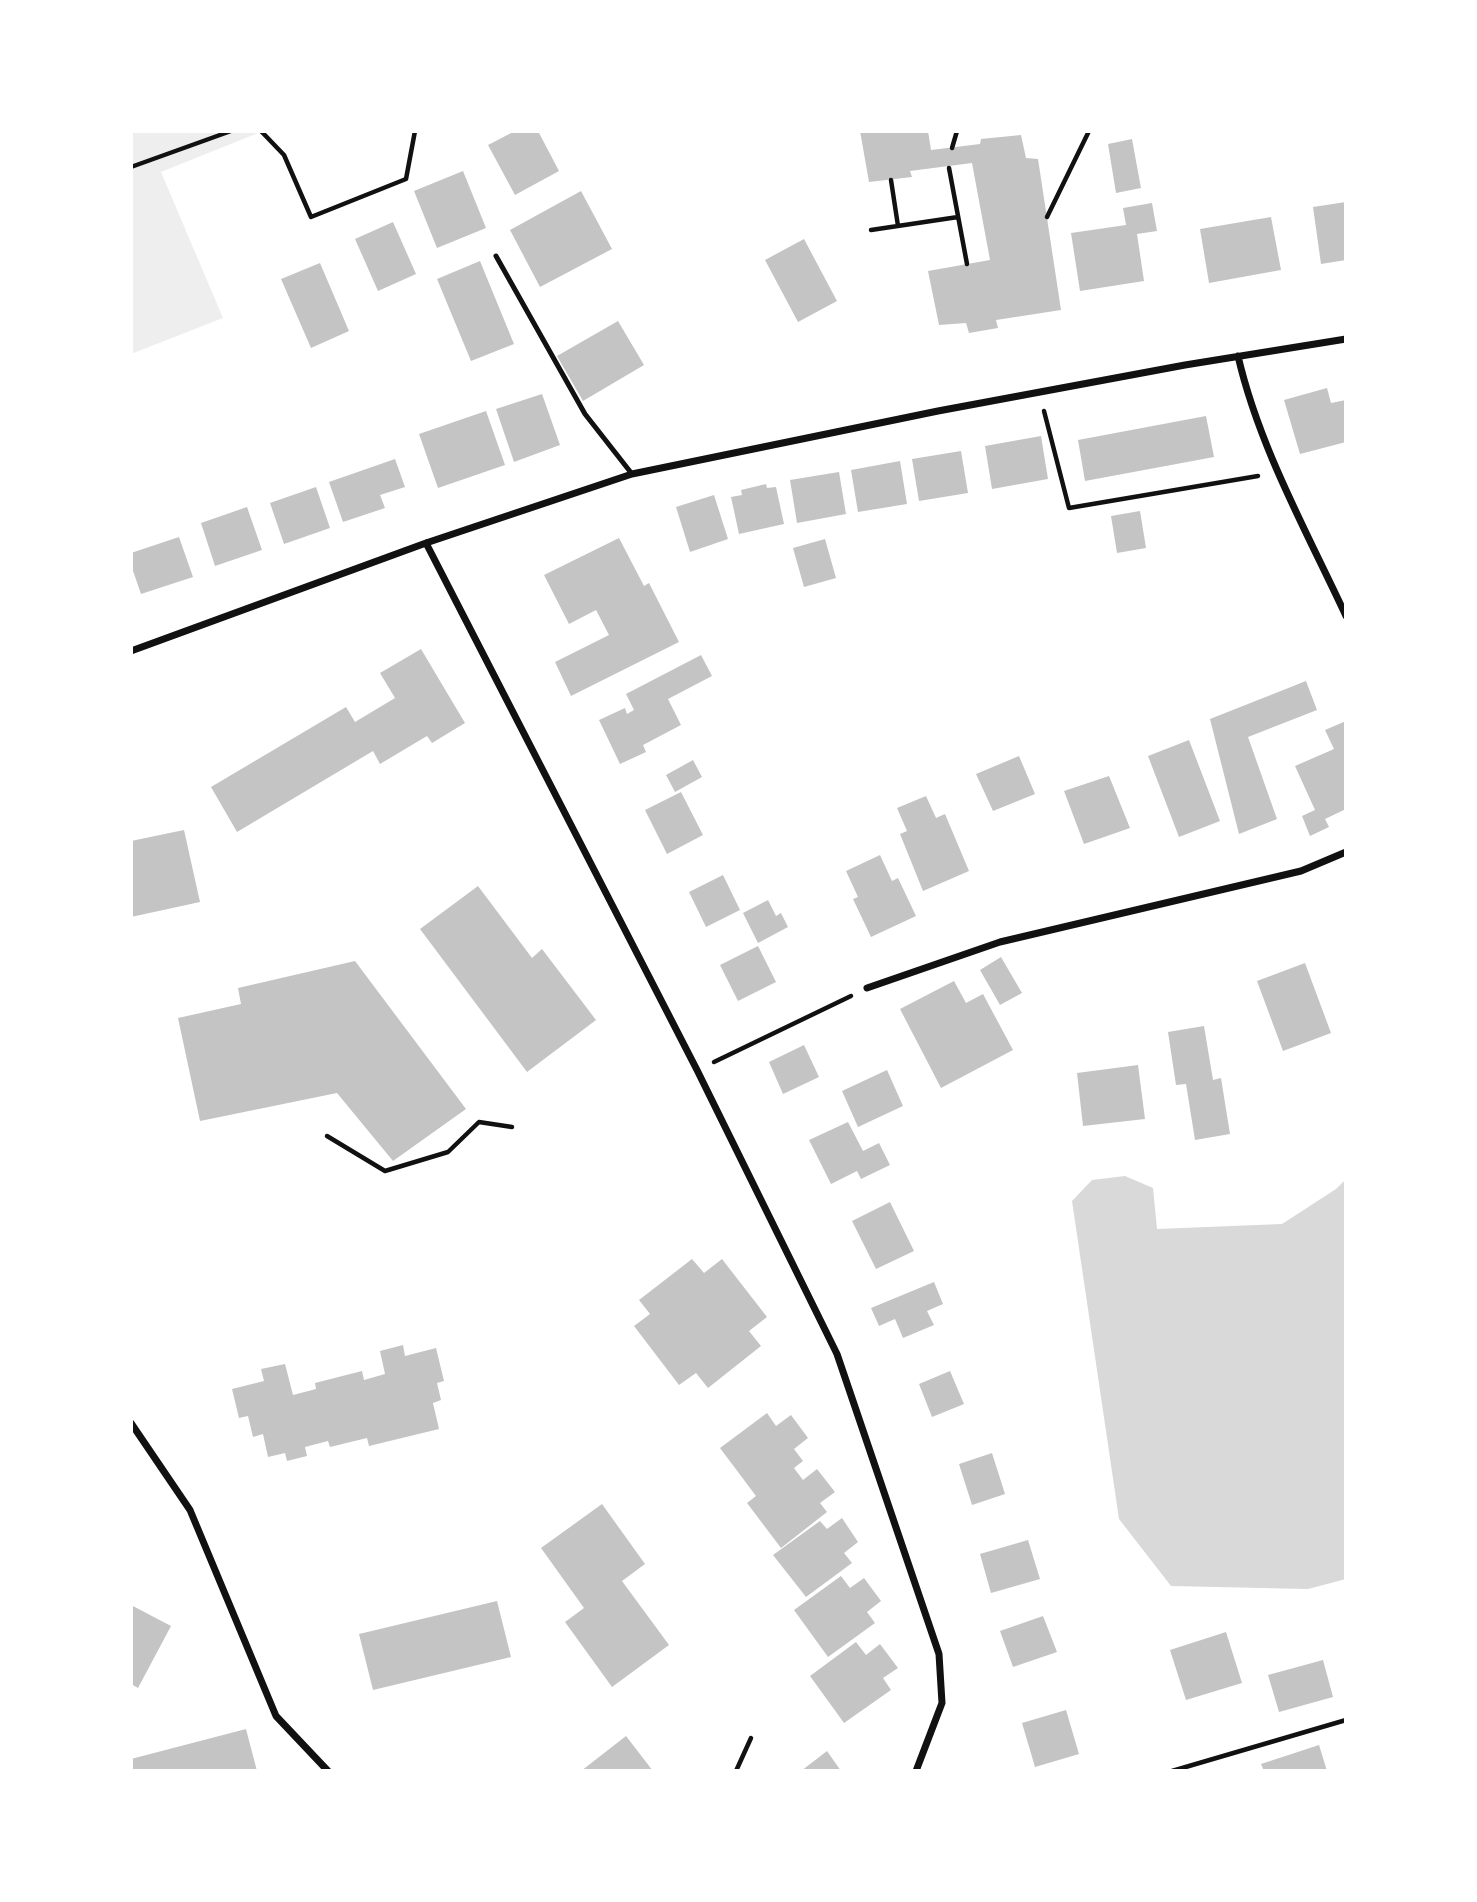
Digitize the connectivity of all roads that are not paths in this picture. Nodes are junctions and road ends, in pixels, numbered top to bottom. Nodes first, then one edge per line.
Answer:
1 (496, 256) dead end
2 (1346, 339) edge
3 (1238, 356) junction
4 (632, 474) junction
5 (426, 543) junction
6 (1346, 616) edge
7 (131, 651) edge
8 (1346, 852) edge
9 (867, 988) road end
10 (131, 1423) edge
11 (328, 1771) edge
12 (916, 1771) edge

1 - 4 lane
2 - 3 street
3 - 4 street
3 - 6 street
4 - 5 street
5 - 7 street
5 - 12 street
8 - 9 street
10 - 11 street

